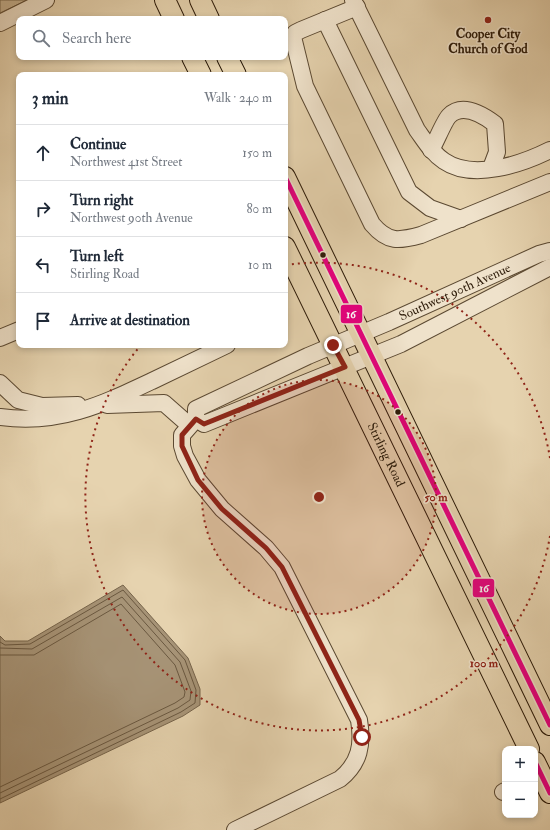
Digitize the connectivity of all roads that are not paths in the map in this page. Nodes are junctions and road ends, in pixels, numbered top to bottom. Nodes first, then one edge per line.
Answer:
1 (46, 0) edge
2 (164, 0) edge
3 (200, 0) edge
4 (355, 3) edge
5 (172, 16) edge
6 (208, 16) edge
7 (325, 20) junction
8 (0, 23) edge
9 (194, 60) edge
10 (228, 60) edge
11 (200, 72) edge
12 (234, 72) edge
13 (431, 150) junction
14 (550, 150) edge
15 (491, 168) junction
16 (550, 182) edge
17 (288, 183) edge
18 (461, 219) junction
19 (550, 251) edge
20 (288, 253) edge
21 (550, 267) edge
22 (16, 331) edge
23 (360, 333) junction
24 (0, 338) edge
25 (333, 345) junction
26 (221, 348) edge
27 (371, 355) junction
28 (345, 367) junction
29 (0, 383) edge
30 (100, 405) junction
31 (0, 417) edge
32 (193, 422) junction
33 (548, 716) edge
34 (527, 746) edge
35 (538, 773) edge
36 (550, 793) edge
37 (235, 830) edge

1 - 8 street
2 - 5 main road
3 - 6 main road
4 - 7 street
4 - 13 street
7 - 18 street
7 - 18 street
9 - 11 main road
10 - 12 main road
13 - 15 street
13 - 15 street
14 - 15 street
16 - 18 street
17 - 23 main road
19 - 23 street, Southwest 90th Avenue
20 - 25 main road, Stirling Road
21 - 27 street, Southwest 90th Avenue
22 - 24 street
23 - 25 street, Southwest 90th Avenue
23 - 27 main road
25 - 28 main road, Stirling Road
25 - 32 street, Southwest 90th Avenue
26 - 30 street
27 - 28 street, Southwest 90th Avenue
27 - 33 main road
28 - 32 street, Southwest 90th Avenue
28 - 34 main road, Stirling Road
29 - 30 street
30 - 31 street
30 - 32 street
32 - 37 street
35 - 36 main road

